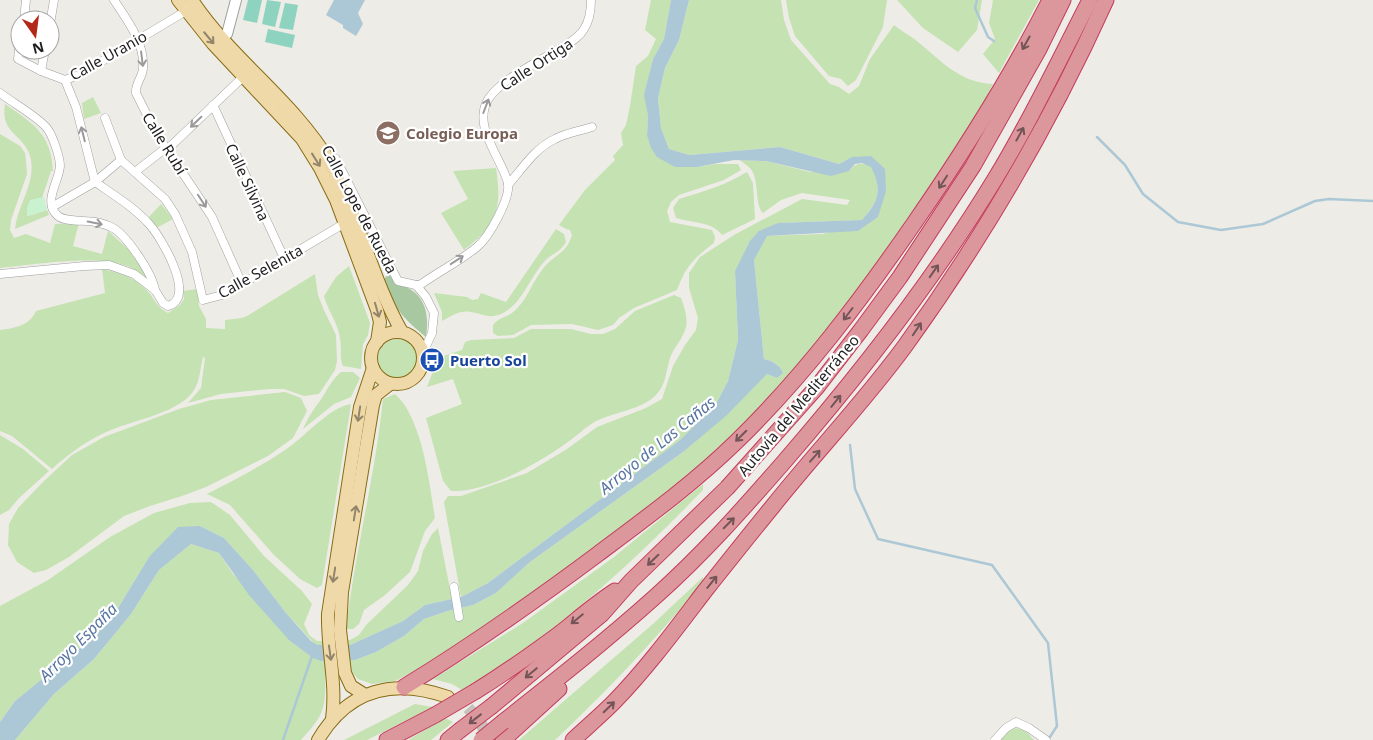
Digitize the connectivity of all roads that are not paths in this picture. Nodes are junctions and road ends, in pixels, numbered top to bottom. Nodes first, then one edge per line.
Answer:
1 (114, 0) edge
2 (178, 0) edge
3 (201, 0) edge
4 (236, 0) edge
5 (591, 0) edge
6 (1050, 0) edge
7 (1063, 0) edge
8 (1090, 0) edge
9 (1106, 0) edge
10 (189, 6) edge
11 (138, 39) junction
12 (227, 39) junction
13 (20, 60) edge
14 (44, 60) edge
15 (229, 61) junction
16 (42, 71) junction
17 (244, 76) junction
18 (64, 80) junction
19 (0, 93) edge
20 (213, 105) junction
21 (105, 118) dead end
22 (592, 127) dead end
23 (167, 148) junction
24 (336, 159) joint
25 (121, 160) junction
26 (134, 172) junction
27 (95, 182) junction
28 (508, 185) junction
29 (52, 207) junction
30 (345, 223) junction
31 (284, 258) junction
32 (0, 274) edge
33 (242, 284) junction
34 (416, 286) junction
35 (155, 290) junction
36 (402, 332) junction
37 (377, 342) junction
38 (423, 353) junction
39 (373, 368) junction
40 (390, 384) junction
41 (631, 581) junction
42 (454, 587) dead end
43 (460, 617) dead end
44 (334, 631) junction
45 (339, 674) junction
46 (404, 687) junction
47 (365, 695) junction
48 (448, 697) dead end
49 (332, 720) junction
50 (506, 732) edge
51 (453, 736) edge
52 (318, 740) edge
53 (387, 740) edge
54 (481, 740) edge
55 (573, 740) edge
56 (995, 740) edge
57 (1046, 740) edge

1 - 11 street, Calle Rubí
2 - 10 main road, Calle Lope de Rueda
3 - 12 main road, Calle Lope de Rueda
4 - 12 street
28 -> 5 street, Calle Ortiga
6 -> 46 highway
7 -> 41 highway, Autovía del Mediterráneo
50 -> 8 highway, Autovía del Mediterráneo
55 -> 9 highway
10 - 11 street, Calle Uranio
10 - 12 main road, Calle Lope de Rueda
10 -> 15 main road, Calle Lope de Rueda
11 - 18 street, Calle Uranio
11 -> 23 street, Calle Rubí
12 - 15 main road
12 - 24 main road, Calle Lope de Rueda
12 - 36 main road, Calle Lope de Rueda
13 - 16 street, Calle Uranio
14 - 16 street
15 - 17 main road, Calle Lope de Rueda
16 - 18 street, Calle Uranio
17 - 20 street
17 -> 30 main road, Calle Lope de Rueda
27 -> 18 street
19 - 29 street
20 -> 23 street
20 - 31 street, Calle Silvina
21 - 25 street, Calle Selenita
22 - 28 street
23 - 26 street
23 -> 33 street, Calle Rubí
24 - 34 street, Calle Lope de Rueda
25 - 26 street, Calle Selenita
25 - 27 street
26 - 33 street, Calle Selenita
27 - 29 street
27 - 35 street
34 -> 28 street
29 -> 35 street
30 - 31 street, Calle Selenita
30 -> 37 main road, Calle Lope de Rueda
31 - 33 street, Calle Selenita
32 - 35 street
34 - 38 street, Calle Lope de Rueda
36 - 37 main road
36 - 38 main road
37 - 39 main road
38 - 40 main road
39 - 40 main road
39 -> 44 main road
44 -> 40 main road
41 -> 51 highway, Autovía del Mediterráneo, bridge
41 -> 53 highway, bridge
42 - 43 street
44 - 45 main road
45 - 47 main road
45 - 49 main road
46 - 47 main road
46 - 48 main road
47 - 49 main road
49 - 52 main road
50 - 54 highway, Autovía del Mediterráneo, bridge
56 - 57 street

